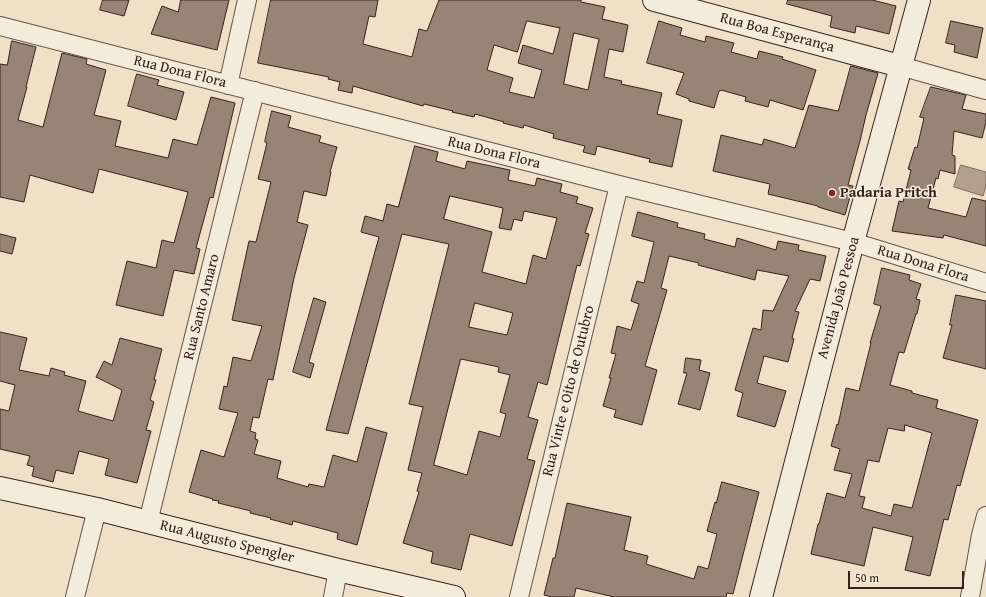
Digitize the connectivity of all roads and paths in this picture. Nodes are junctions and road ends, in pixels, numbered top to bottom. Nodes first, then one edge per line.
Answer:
1 (247, 0) edge
2 (654, 0) edge
3 (919, 0) edge
4 (0, 26) edge
5 (900, 66) junction
6 (228, 85) junction
7 (986, 90) edge
8 (256, 91) junction
9 (620, 185) junction
10 (853, 242) junction
11 (986, 283) edge
12 (0, 488) edge
13 (97, 509) junction
14 (986, 516) edge
15 (148, 522) junction
16 (338, 570) junction
17 (75, 597) edge
18 (333, 597) edge
19 (454, 597) edge
20 (519, 597) edge
21 (761, 597) edge
22 (970, 597) edge

1 - 6 street
2 - 5 street, Rua Boa Esperança
3 - 5 street, Avenida João Pessoa
4 - 6 street, Rua Dona Flora
5 - 7 street
5 - 10 street, Avenida João Pessoa
6 - 8 street, Rua Dona Flora
8 - 9 street, Rua Dona Flora
8 - 15 street, Rua Santo Amaro
9 - 10 street, Rua Dona Flora
9 - 20 street, Rua Vinte e Oito de Outubro
10 - 11 street, Rua Dona Flora
10 - 21 street, Avenida João Pessoa
12 - 13 street, Rua Augusto Spengler
13 - 15 street, Rua Augusto Spengler
13 - 17 street
14 - 22 street
15 - 16 street, Rua Augusto Spengler
16 - 18 street
16 - 19 street, Rua Augusto Spengler

